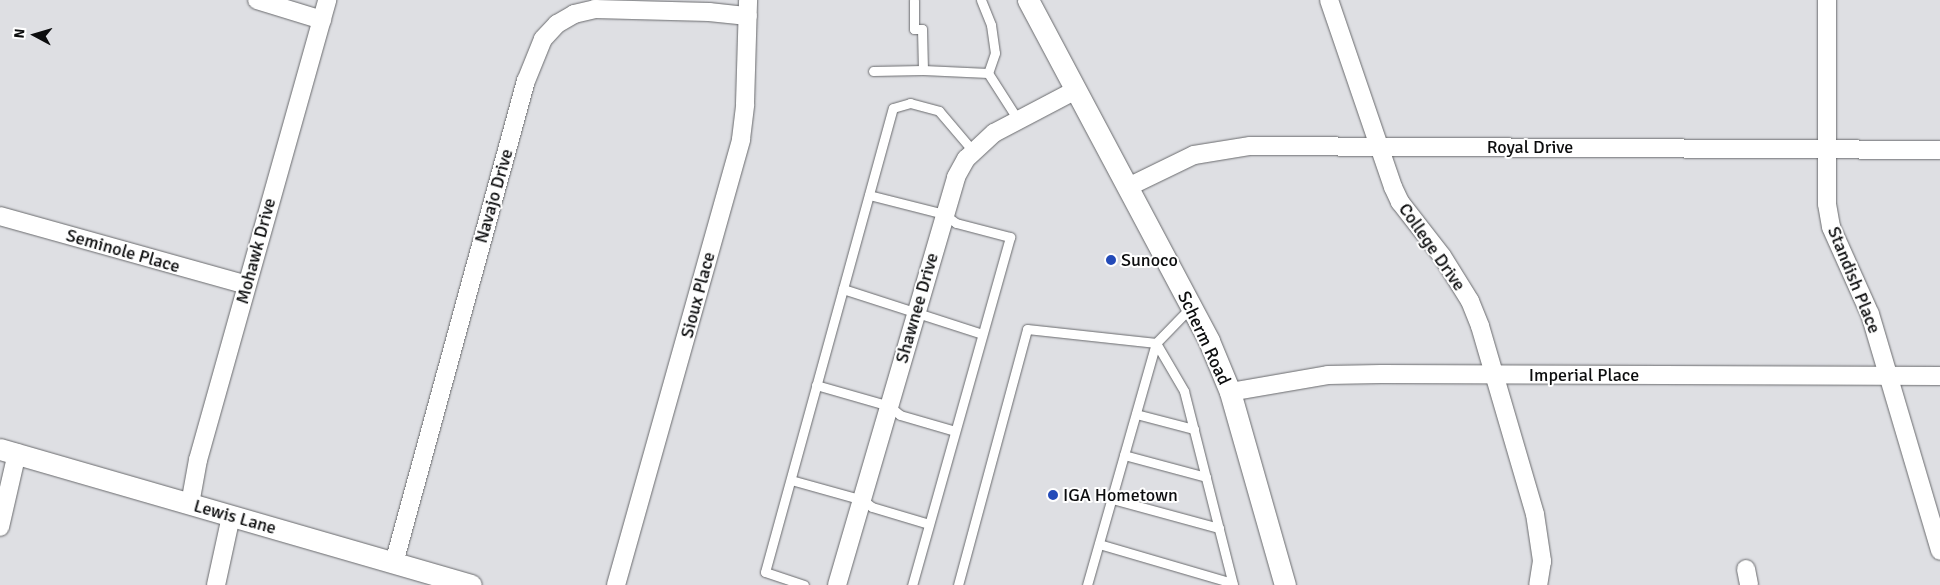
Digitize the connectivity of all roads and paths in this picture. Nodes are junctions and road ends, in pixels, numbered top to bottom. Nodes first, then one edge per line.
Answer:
1 (257, 0) edge
2 (327, 0) edge
3 (914, 0) edge
4 (981, 0) edge
5 (1028, 0) edge
6 (1329, 0) edge
7 (1827, 0) edge
8 (748, 8) edge
9 (322, 20) junction
10 (922, 70) junction
11 (873, 71) dead end
12 (988, 73) junction
13 (1076, 90) junction
14 (1018, 120) junction
15 (1379, 146) junction
16 (1826, 148) junction
17 (1940, 150) edge
18 (973, 151) junction
19 (1128, 188) junction
20 (869, 195) junction
21 (944, 214) junction
22 (0, 216) edge
23 (246, 286) junction
24 (843, 289) junction
25 (1191, 307) junction
26 (916, 311) junction
27 (982, 334) junction
28 (1156, 343) junction
29 (1495, 375) junction
30 (1889, 376) junction
31 (1940, 376) edge
32 (816, 385) junction
33 (1230, 392) junction
34 (889, 406) junction
35 (1136, 414) junction
36 (1194, 429) junction
37 (955, 431) junction
38 (8, 451) edge
39 (1124, 456) junction
40 (1206, 477) junction
41 (790, 480) junction
42 (1112, 499) junction
43 (863, 500) junction
44 (190, 504) junction
45 (231, 516) junction
46 (929, 524) junction
47 (0, 527) edge
48 (1219, 528) junction
49 (1099, 544) junction
50 (1940, 551) edge
51 (394, 563) junction
52 (1233, 584) edge
53 (216, 585) edge
54 (471, 585) edge
55 (616, 585) edge
56 (804, 585) edge
57 (837, 585) edge
58 (912, 585) edge
59 (958, 585) edge
60 (1087, 585) edge
61 (1285, 585) edge
62 (1538, 585) edge

1 - 9 street
2 - 9 street, Mohawk Drive
3 - 10 lane
4 - 12 lane
5 - 13 street, Scherm Road
6 - 15 street, College Drive
7 - 16 street, Standish Place
8 - 51 street, Navajo Drive
8 - 55 street, Sioux Place
9 - 23 street, Mohawk Drive
10 - 11 lane
10 - 12 lane
12 - 14 lane
13 - 14 street, Shawnee Drive
13 - 19 street, Scherm Road
14 - 18 street, Shawnee Drive
15 - 16 street, Royal Drive
15 - 19 street, Royal Drive
15 - 29 street, College Drive
16 - 17 street, Royal Drive
16 - 30 street, Standish Place
18 - 20 lane
18 - 21 street, Shawnee Drive
19 - 25 street, Scherm Road
20 - 21 lane
20 - 24 lane
21 - 26 street, Shawnee Drive
21 - 27 lane
22 - 23 street, Seminole Place
23 - 44 street, Mohawk Drive
24 - 26 lane
24 - 32 lane
25 - 28 lane
25 - 33 street, Scherm Road
26 - 27 lane
26 - 34 street, Shawnee Drive
27 - 37 lane
28 - 35 lane
28 - 36 lane
28 - 59 lane
29 - 30 street, Imperial Place
29 - 33 street, Imperial Place
29 - 62 street, College Drive
30 - 31 street, Imperial Place
30 - 50 street, Standish Place
32 - 34 lane
32 - 41 lane
33 - 61 street, Scherm Road
34 - 37 lane
34 - 43 street, Shawnee Drive
35 - 36 lane
35 - 39 lane
36 - 40 lane
37 - 46 lane
38 - 44 street, Lewis Lane
38 - 47 street
39 - 40 lane
39 - 42 lane
40 - 48 lane
41 - 43 lane
41 - 56 lane
42 - 48 lane
42 - 49 lane
43 - 46 lane
43 - 57 street, Shawnee Drive
44 - 45 street, Lewis Lane
45 - 51 street, Lewis Lane
45 - 53 street
46 - 58 lane
48 - 52 lane
49 - 52 lane
49 - 60 lane
51 - 54 street, Lewis Lane

